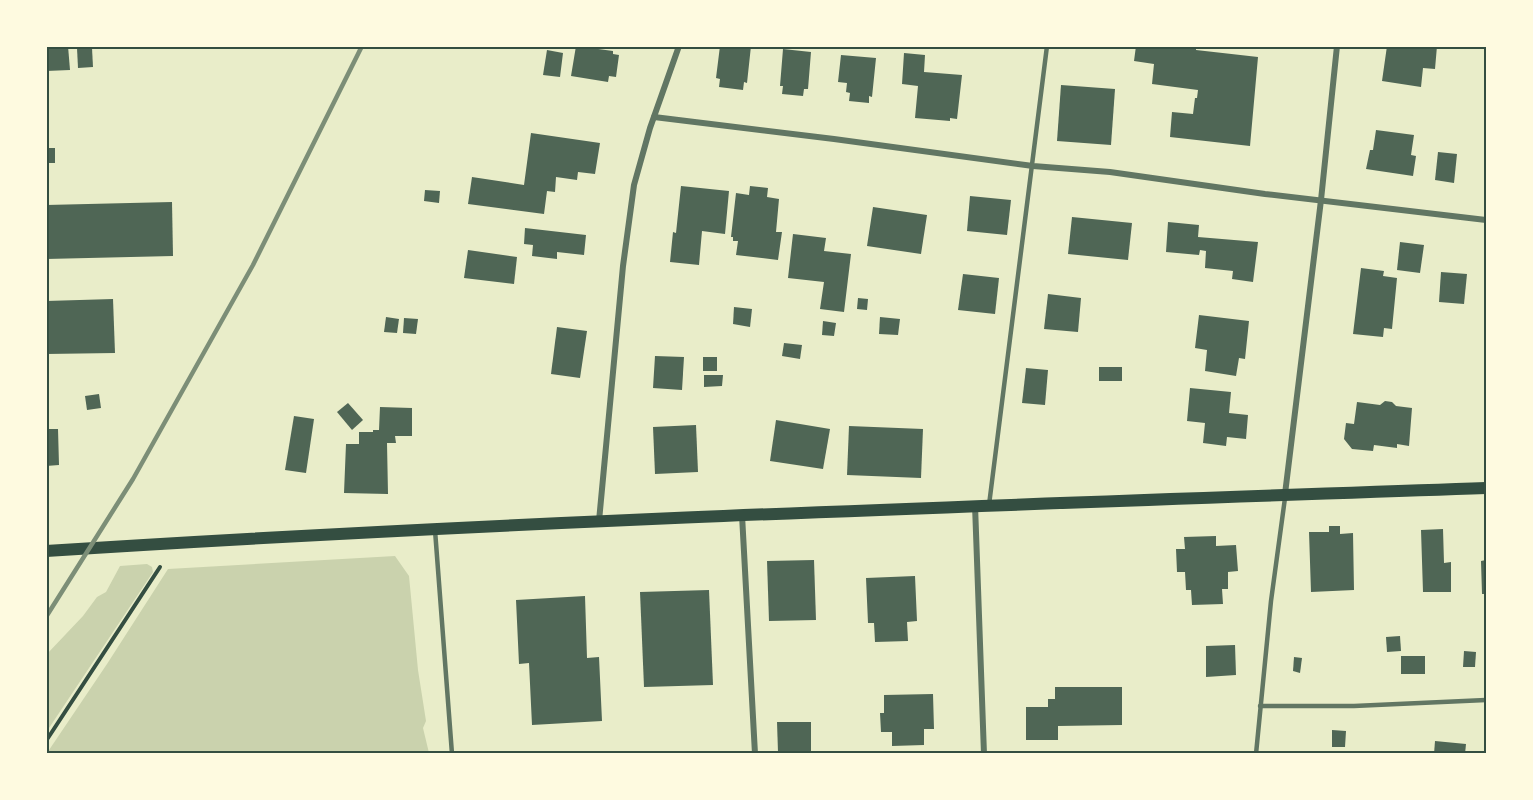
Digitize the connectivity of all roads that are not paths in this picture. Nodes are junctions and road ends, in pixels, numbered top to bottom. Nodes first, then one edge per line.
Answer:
1 (679, 46) edge
2 (1047, 46) edge
3 (1337, 46) edge
4 (654, 117) junction
5 (1033, 166) junction
6 (1321, 200) junction
7 (1486, 220) edge
8 (1486, 488) edge
9 (1285, 495) junction
10 (975, 505) junction
11 (989, 505) junction
12 (742, 515) junction
13 (599, 521) junction
14 (435, 530) junction
15 (46, 551) edge
16 (1486, 700) edge
17 (1260, 706) junction
18 (452, 753) edge
19 (755, 753) edge
20 (984, 753) edge
21 (1256, 753) edge

1 - 4 street
2 - 5 lane
3 - 6 street
4 - 5 street
4 - 13 street
5 - 6 street
5 - 11 lane
6 - 7 street
6 - 9 street
8 - 9 main road
9 - 11 main road
9 - 17 lane
10 - 11 main road
10 - 12 main road
10 - 20 street
12 - 13 main road
12 - 19 street
13 - 14 main road
14 - 15 main road
14 - 18 lane
16 - 17 lane
17 - 21 lane

